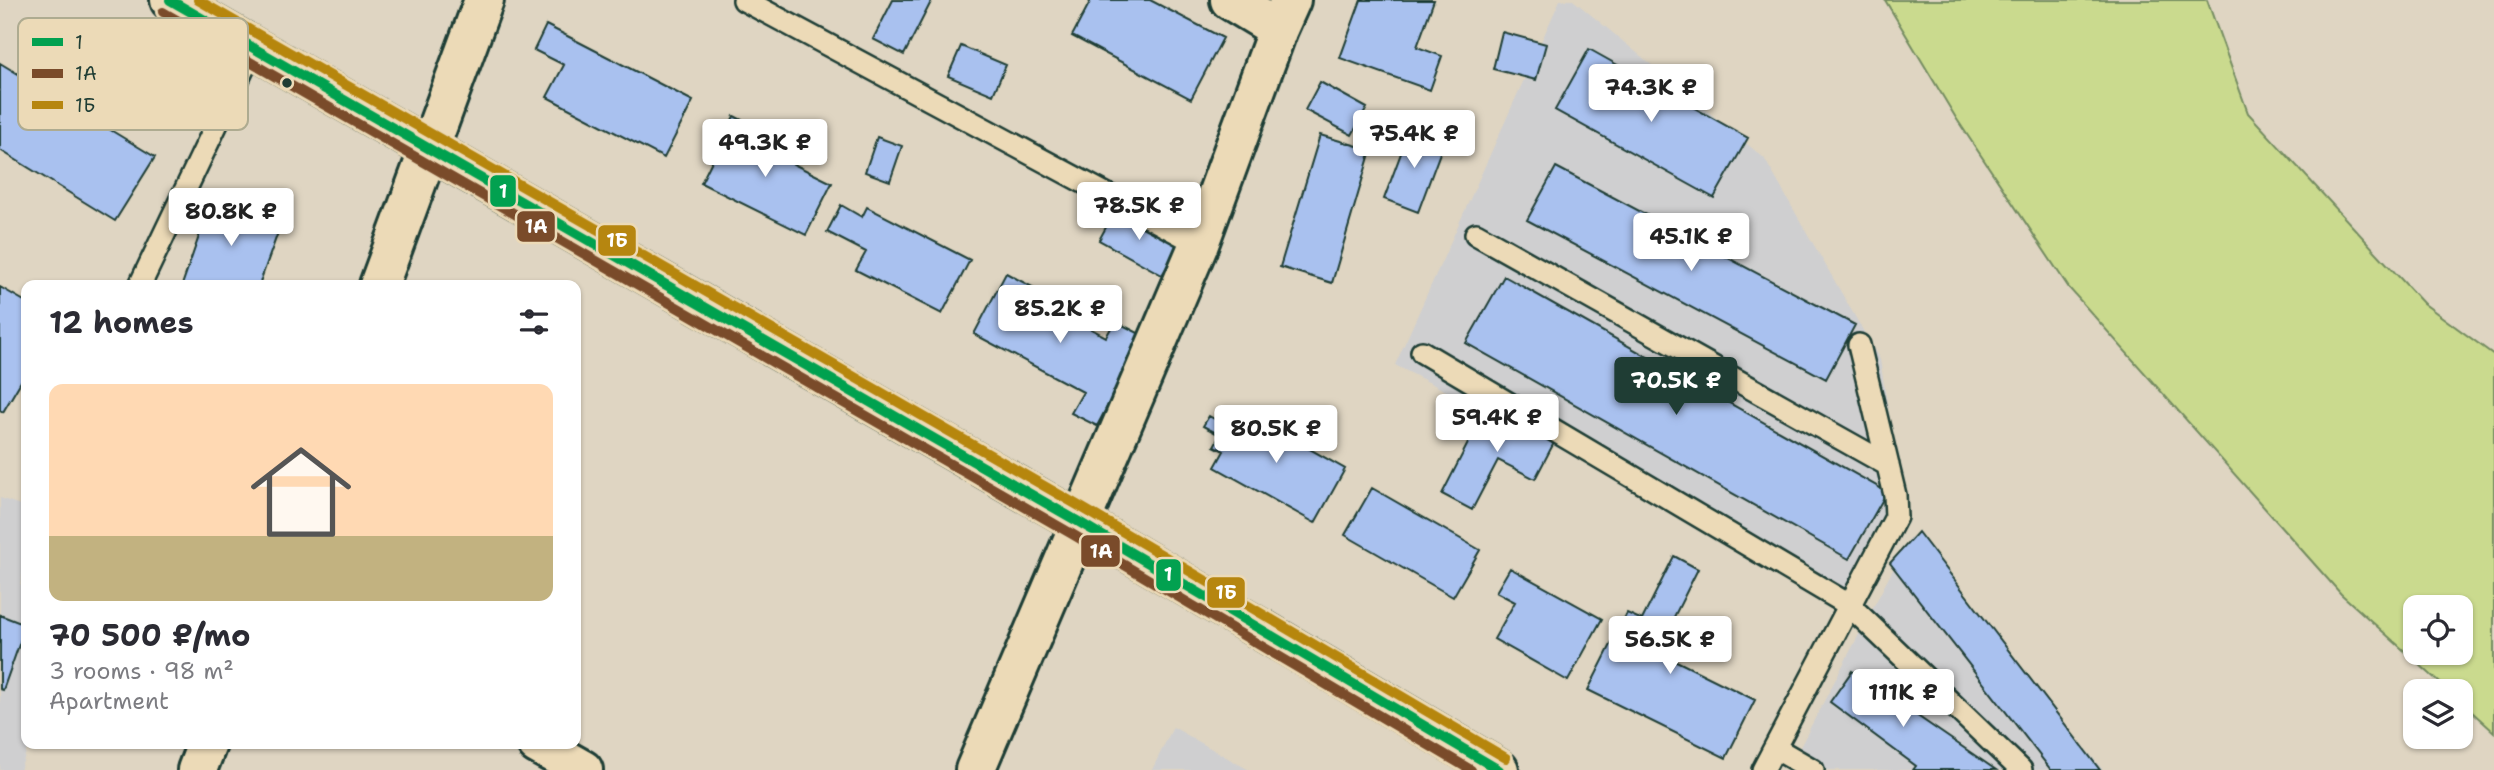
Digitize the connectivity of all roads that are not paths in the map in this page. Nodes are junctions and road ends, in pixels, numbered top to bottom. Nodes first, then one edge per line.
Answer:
1 (170, 0) edge
2 (484, 0) edge
3 (744, 0) edge
4 (1230, 0) edge
5 (1284, 14) edge
6 (201, 18) edge
7 (248, 45) edge
8 (253, 48) junction
9 (248, 58) edge
10 (214, 130) edge
11 (430, 149) junction
12 (1476, 234) dead end
13 (1199, 244) junction
14 (142, 280) edge
15 (381, 280) edge
16 (1859, 345) dead end
17 (1422, 352) dead end
18 (1888, 465) junction
19 (1079, 522) junction
20 (1849, 605) junction
21 (1775, 748) junction
22 (205, 749) edge
23 (546, 749) edge
24 (197, 770) edge
25 (583, 770) edge
26 (975, 770) edge
27 (1499, 770) edge
28 (1763, 770) edge
29 (1813, 770) edge
30 (2021, 770) edge

1 - 6 main road
2 - 11 main road
3 - 13 lane
4 - 5 main road
5 - 13 main road
7 - 8 main road
8 - 9 lane
8 - 11 main road
10 - 14 lane
11 - 15 main road
11 - 19 main road
12 - 18 lane
13 - 19 main road
16 - 18 lane
17 - 20 lane
18 - 20 lane
19 - 26 main road
19 - 27 main road
20 - 21 lane
20 - 30 lane
21 - 28 lane
21 - 29 lane
22 - 24 main road
23 - 25 main road

